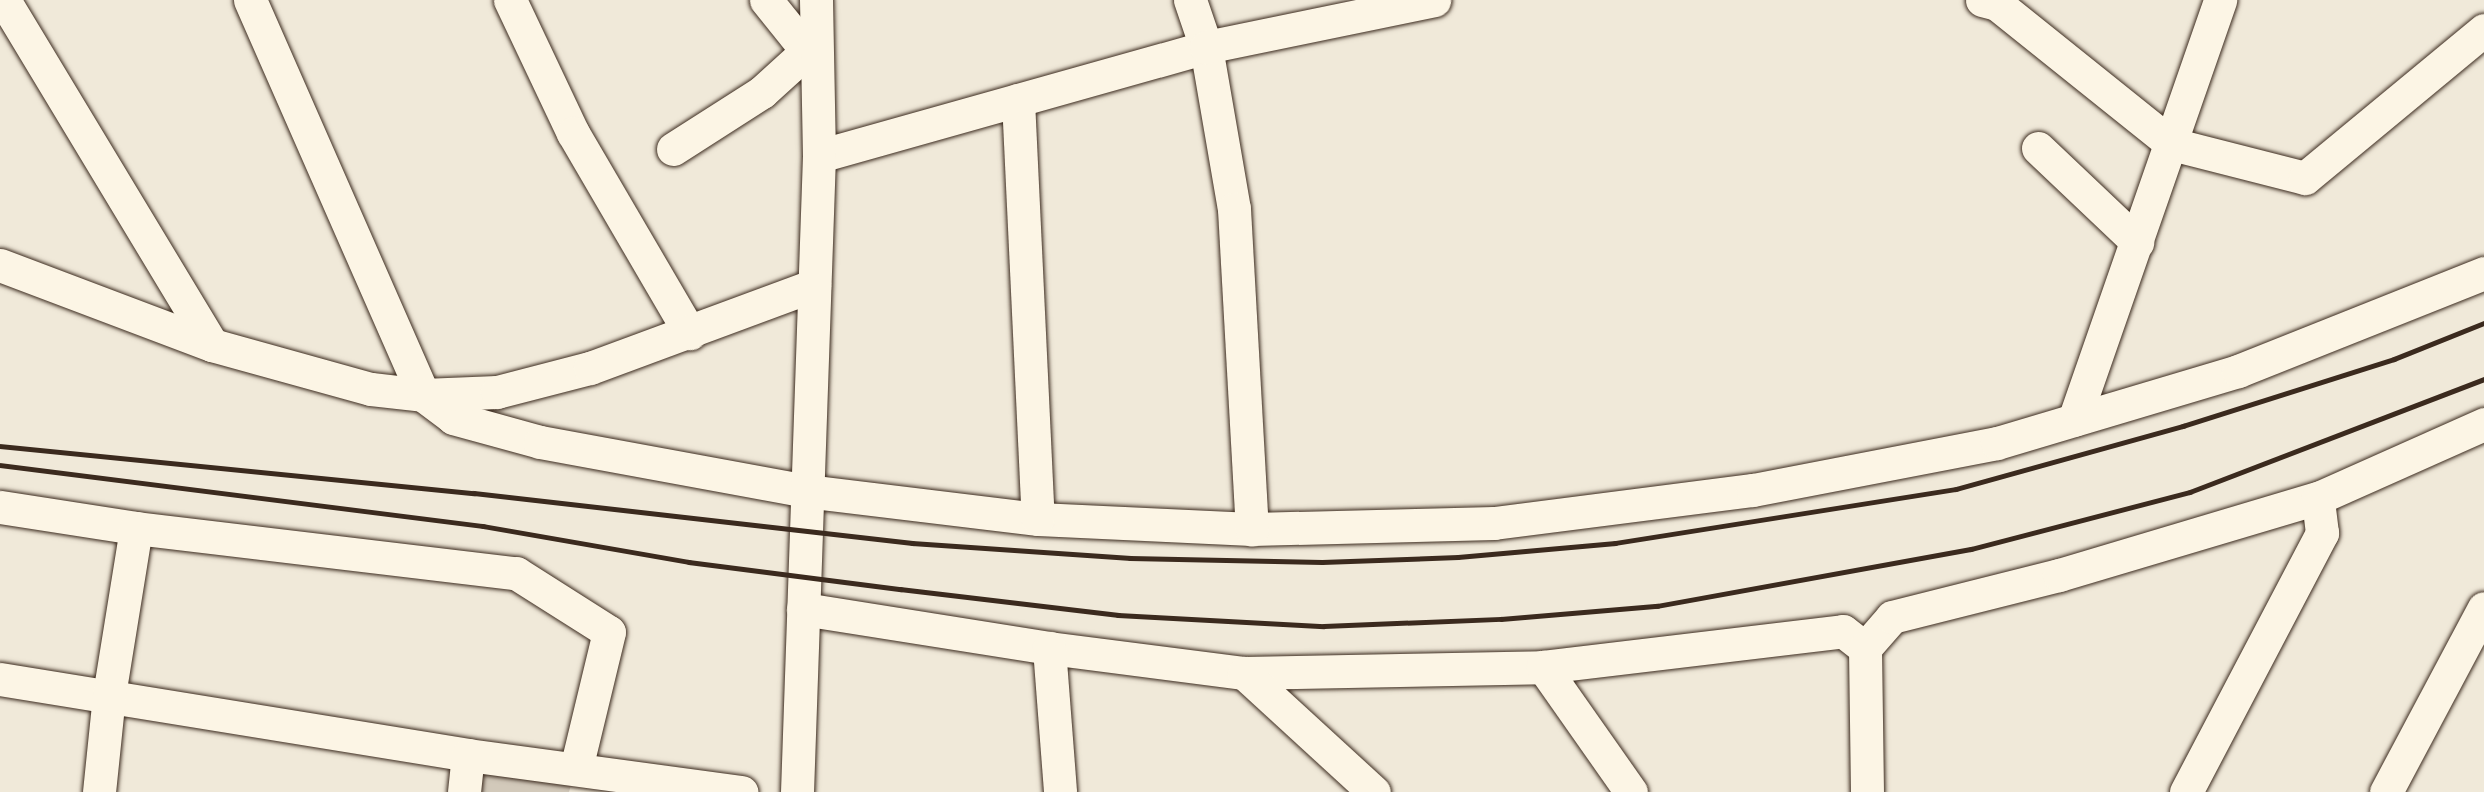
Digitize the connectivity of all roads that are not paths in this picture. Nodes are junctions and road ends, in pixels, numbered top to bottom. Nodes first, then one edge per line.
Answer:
1 (250, 0) edge
2 (510, 0) edge
3 (766, 0) edge
4 (816, 0) edge
5 (1190, 0) edge
6 (1434, 0) edge
7 (1982, 0) edge
8 (2218, 1) edge
9 (10, 2) edge
10 (2484, 30) edge
11 (1206, 47) junction
12 (811, 56) junction
13 (1018, 100) junction
14 (2172, 144) junction
15 (2038, 148) dead end
16 (673, 149) dead end
17 (819, 156) junction
18 (2137, 242) junction
19 (0, 265) edge
20 (2484, 273) edge
21 (814, 285) junction
22 (690, 333) junction
23 (212, 345) junction
24 (423, 394) junction
25 (2074, 420) junction
26 (2484, 424) edge
27 (806, 491) junction
28 (2318, 498) junction
29 (0, 507) edge
30 (1038, 519) junction
31 (136, 528) junction
32 (1252, 529) junction
33 (2484, 608) edge
34 (803, 609) junction
35 (1049, 648) junction
36 (1865, 648) junction
37 (1543, 667) junction
38 (1244, 673) junction
39 (0, 679) edge
40 (109, 695) junction
41 (468, 755) junction
42 (576, 768) junction
43 (1864, 790) edge
44 (99, 792) edge
45 (464, 792) edge
46 (742, 792) edge
47 (797, 792) edge
48 (1060, 792) edge
49 (1374, 792) edge
50 (1631, 792) edge
51 (2186, 792) edge
52 (2385, 792) edge

1 - 24 street
2 - 22 street
3 - 12 street
4 - 12 street
5 - 11 street
6 - 11 street
7 - 14 street
8 - 14 street
9 - 23 street
10 - 14 street
11 - 13 street
11 - 32 street
12 - 16 street
12 - 17 street
13 - 17 street
13 - 30 street
14 - 18 street
15 - 18 street
17 - 21 street
18 - 25 street
19 - 23 street
20 - 25 street
21 - 22 street
21 - 27 street
22 - 24 street
23 - 24 street
24 - 27 street
25 - 32 street
26 - 28 street
27 - 30 street
27 - 34 street
28 - 36 street
28 - 51 street
29 - 31 street
30 - 32 street
31 - 40 street
31 - 42 street
33 - 52 street
34 - 35 street
34 - 47 street
35 - 38 street
35 - 48 street
36 - 37 street
36 - 43 street
37 - 38 street
37 - 50 street
38 - 49 street
39 - 40 street
40 - 41 street
40 - 44 street
41 - 42 street
41 - 45 street
42 - 46 street

